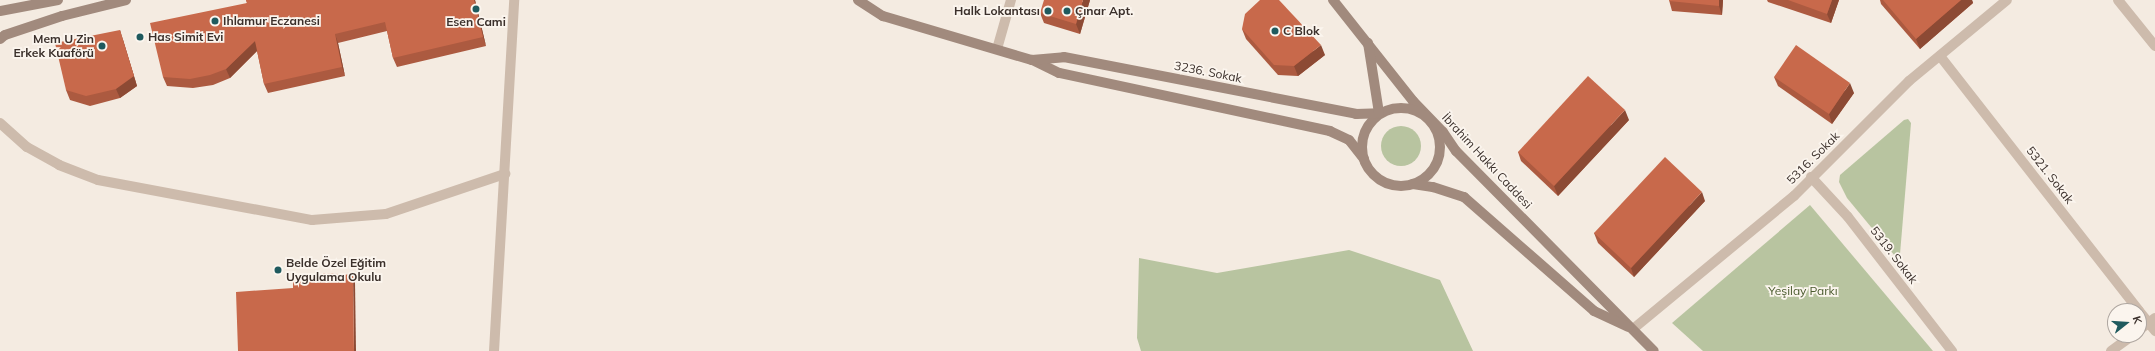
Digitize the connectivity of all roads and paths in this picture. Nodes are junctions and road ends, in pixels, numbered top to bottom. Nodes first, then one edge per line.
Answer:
1 (58, 0) edge
2 (126, 0) edge
3 (514, 0) edge
4 (858, 0) edge
5 (1011, 0) edge
6 (1333, 0) edge
7 (2007, 0) edge
8 (2118, 0) edge
9 (0, 11) edge
10 (0, 39) edge
11 (1368, 43) junction
12 (2155, 46) edge
13 (997, 49) junction
14 (1940, 56) junction
15 (1032, 60) junction
16 (1379, 114) junction
17 (1427, 117) junction
18 (0, 123) edge
19 (1364, 159) junction
20 (505, 174) junction
21 (1811, 177) junction
22 (1413, 184) junction
23 (2133, 303) edge
24 (1633, 329) junction
25 (2122, 343) edge
26 (494, 351) edge
27 (1654, 351) edge
28 (1952, 351) edge
29 (2111, 351) edge

1 - 9 street
2 - 10 street
3 - 20 street
4 - 13 street, 3236. Sokak
5 - 13 street
6 - 11 street, İbrahim Hakkı Caddesi
7 - 14 street, 5316. Sokak
8 - 12 street
11 - 16 street
11 - 17 street, İbrahim Hakkı Caddesi
13 - 15 street, 3236. Sokak
14 - 21 street, 5316. Sokak
14 - 23 street, 5321. Sokak
15 - 16 street, 3236. Sokak
15 - 19 street, 3236. Sokak
16 - 17 street
16 - 19 street
17 - 22 street
17 - 24 street, İbrahim Hakkı Caddesi
18 - 20 street
19 - 22 street
20 - 26 street
21 - 24 street, 5316. Sokak
21 - 28 street, 5319. Sokak
22 - 24 street, İbrahim Hakkı Caddesi
24 - 27 street, İbrahim Hakkı Caddesi
25 - 29 street

